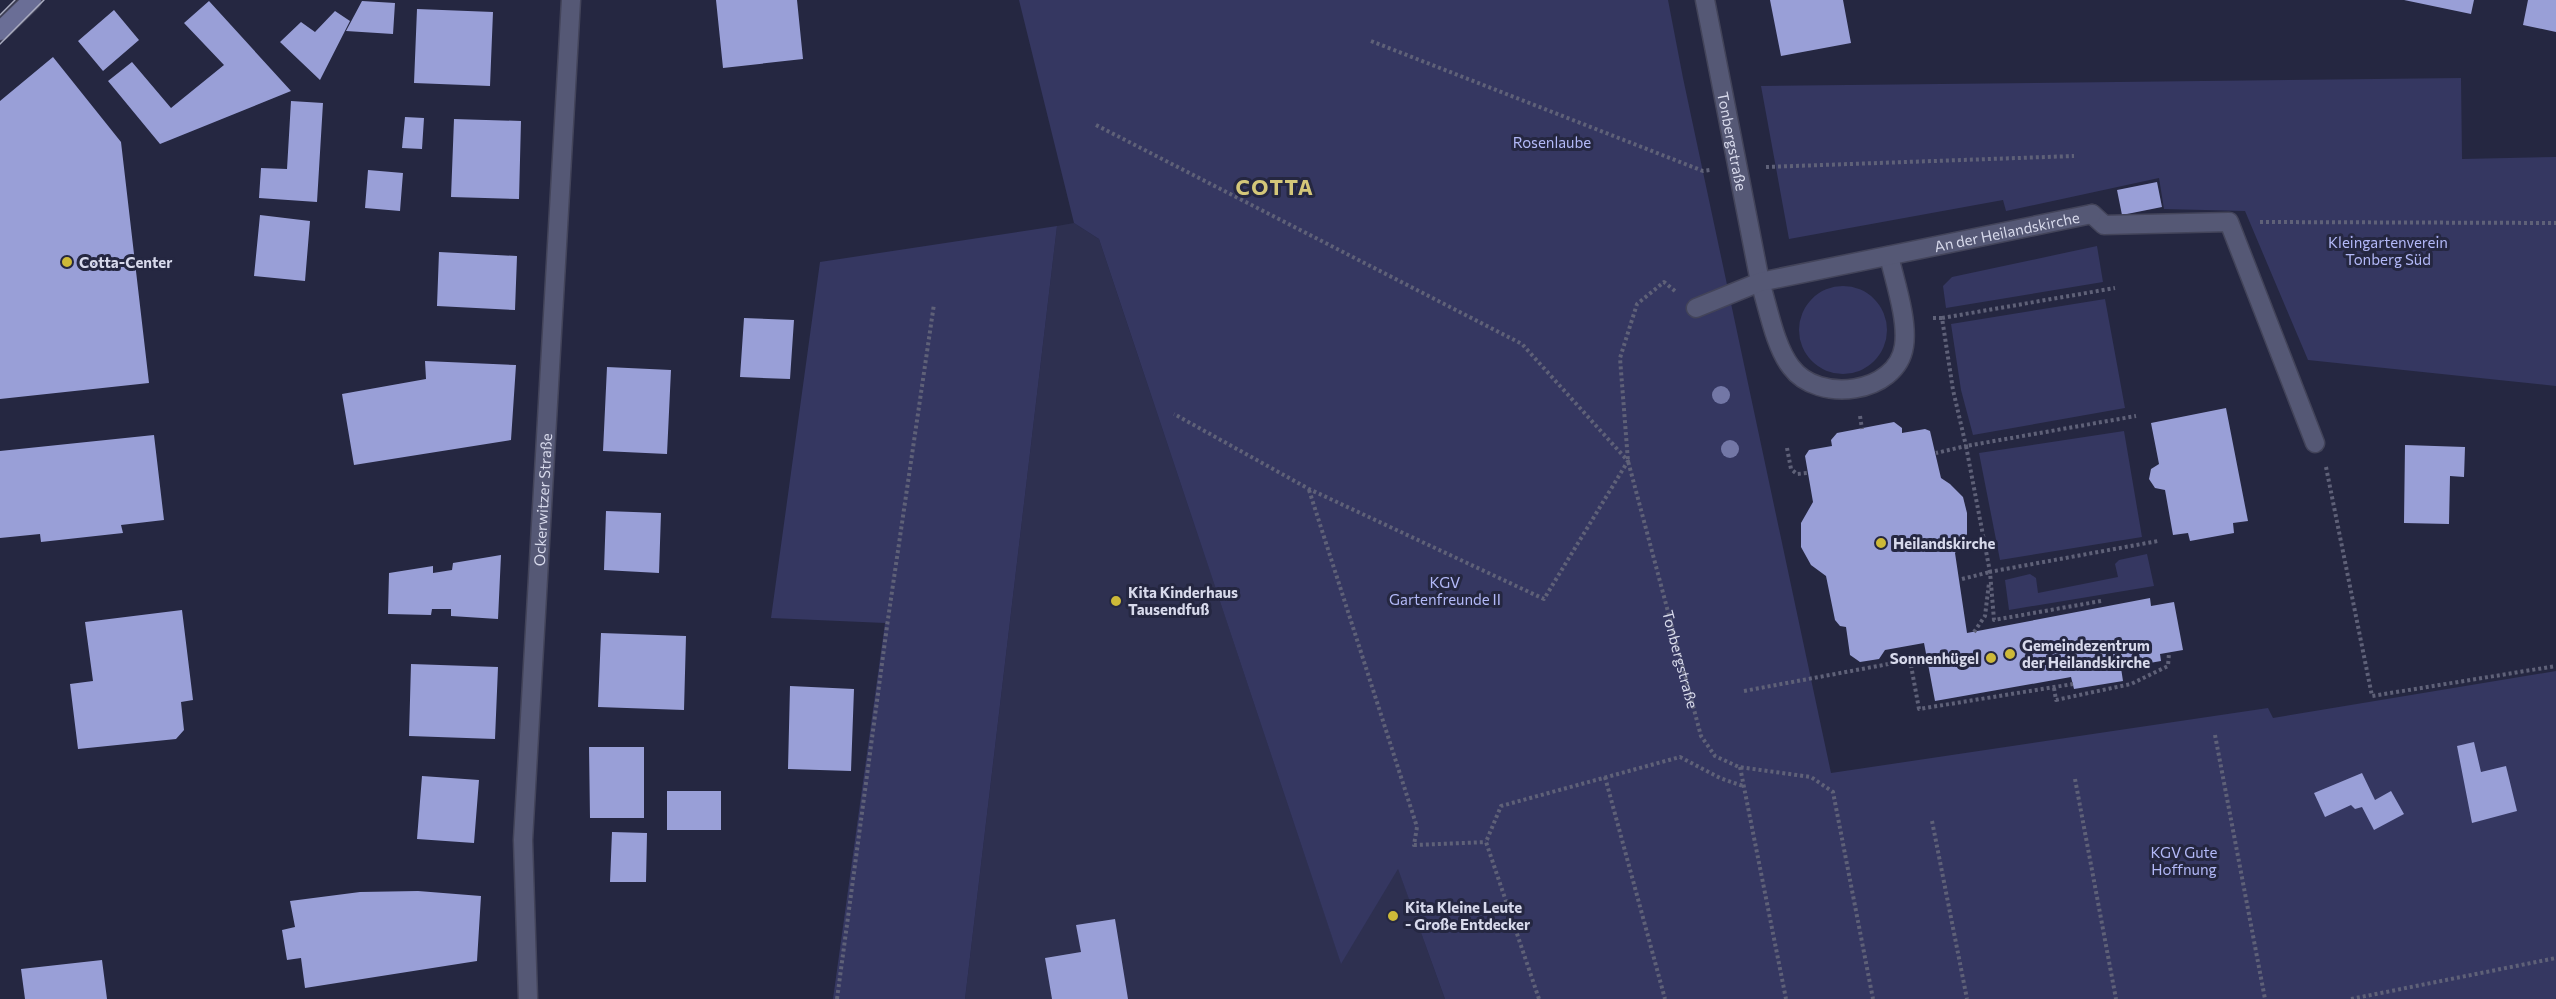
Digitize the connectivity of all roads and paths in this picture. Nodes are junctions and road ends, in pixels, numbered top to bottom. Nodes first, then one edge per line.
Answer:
1 (32, 0) edge
2 (571, 0) edge
3 (1706, 0) edge
4 (0, 31) edge
5 (1096, 125) dead end
6 (2229, 222) junction
7 (2556, 223) edge
8 (1889, 256) junction
9 (1760, 282) junction
10 (2115, 288) dead end
11 (934, 304) dead end
12 (1696, 308) joint
13 (1902, 318) junction
14 (1942, 318) junction
15 (1174, 414) dead end
16 (2136, 416) dead end
17 (2315, 443) joint
18 (1966, 446) junction
19 (1787, 448) dead end
20 (1936, 453) dead end
21 (1628, 461) junction
22 (1807, 473) dead end
23 (1309, 489) junction
24 (2158, 542) dead end
25 (1990, 572) junction
26 (1962, 579) dead end
27 (2101, 601) dead end
28 (1974, 632) dead end
29 (2169, 653) dead end
30 (1927, 656) dead end
31 (1910, 660) junction
32 (2556, 666) edge
33 (2073, 684) dead end
34 (2054, 688) junction
35 (1744, 691) dead end
36 (2215, 735) dead end
37 (1739, 767) junction
38 (1605, 777) junction
39 (2075, 779) dead end
40 (1743, 786) junction
41 (1932, 822) dead end
42 (1486, 842) junction
43 (2556, 957) edge
44 (528, 999) edge
45 (837, 999) edge
46 (1539, 999) edge
47 (1665, 999) edge
48 (1786, 999) edge
49 (1873, 999) edge
50 (1967, 999) edge
51 (2116, 999) edge
52 (2265, 999) edge
53 (2351, 999) edge

1 - 4 main road
2 - 44 street, Ockerwitzer Straße
3 - 9 street, Tonbergstraße
5 - 21 path
6 - 7 path
6 - 8 street, An der Heilandskirche
6 - 17 street
8 - 9 street, An der Heilandskirche
8 - 13 street, Tonbergstraße
9 - 12 street, An der Heilandskirche
9 - 13 street, Tonbergstraße
10 - 14 path
11 - 45 path
12 - 21 path, Tonbergstraße
13 - 14 path
14 - 18 path
15 - 23 path
16 - 18 path
17 - 32 path
18 - 20 path
18 - 25 path
19 - 22 path
21 - 23 path
21 - 37 path, Tonbergstraße
23 - 42 path
24 - 25 path
25 - 26 path
25 - 27 path
25 - 28 path
29 - 34 path
30 - 31 path
31 - 34 path
31 - 35 path
33 - 34 path
36 - 52 path
37 - 40 path
37 - 49 path, Tonbergstraße
38 - 40 path
38 - 42 path
38 - 47 path
39 - 51 path
40 - 48 path
41 - 50 path
42 - 46 path
43 - 53 path

